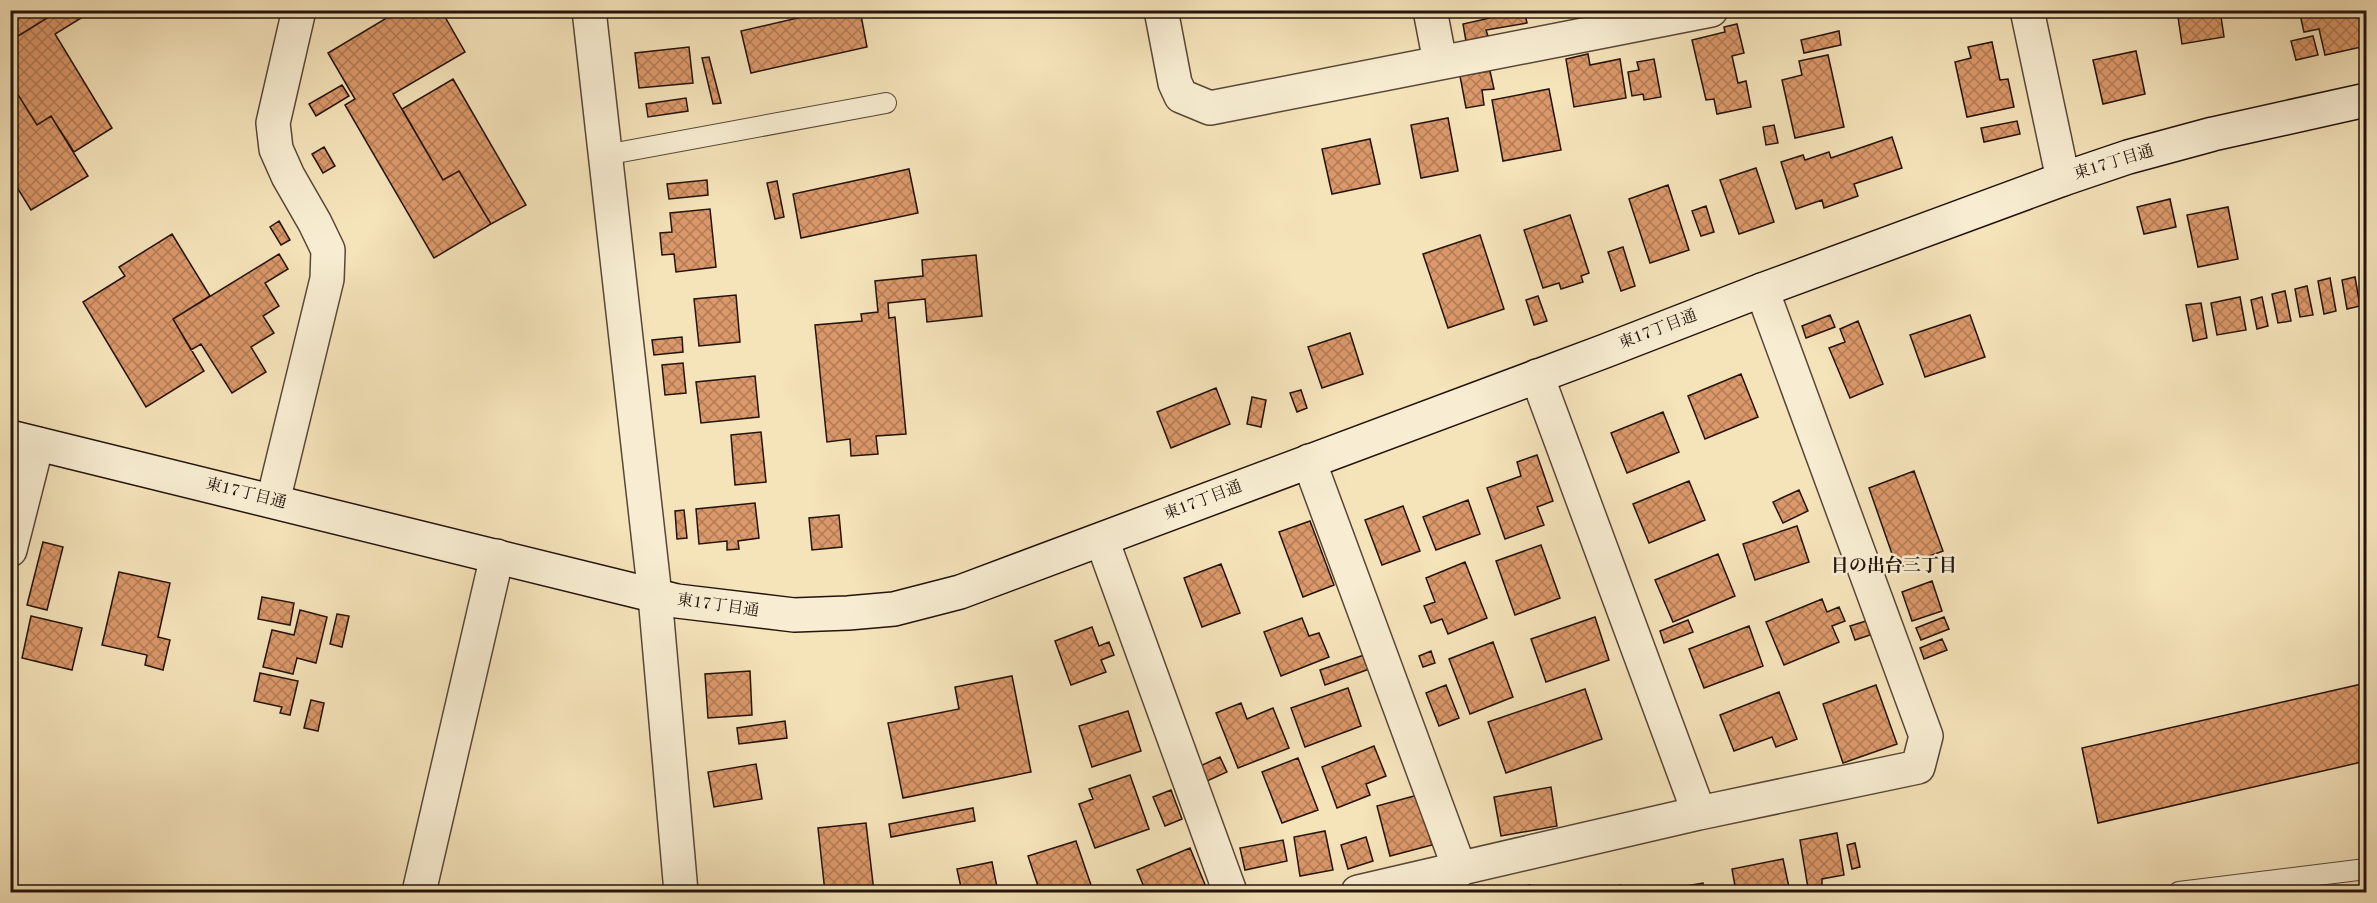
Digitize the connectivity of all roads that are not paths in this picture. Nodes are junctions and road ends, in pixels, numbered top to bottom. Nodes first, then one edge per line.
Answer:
1 (299, 10) edge
2 (589, 10) edge
3 (1161, 10) edge
4 (1430, 10) edge
5 (1711, 10) edge
6 (2027, 10) edge
7 (1651, 16) edge
8 (1440, 62) junction
9 (2367, 100) edge
10 (886, 103) dead end
11 (605, 155) junction
12 (2063, 179) junction
13 (1762, 290) junction
14 (1537, 376) junction
15 (24, 440) edge
16 (1309, 461) junction
17 (273, 501) junction
18 (1102, 540) junction
19 (10, 550) edge
20 (496, 556) junction
21 (655, 596) junction
22 (1699, 813) junction
23 (2367, 869) edge
24 (1460, 870) junction
25 (419, 892) edge
26 (681, 892) edge
27 (1230, 892) edge
28 (1358, 892) edge
29 (2179, 892) edge

1 - 17 street
2 - 11 street
3 - 8 street
4 - 8 street
5 - 7 street
6 - 12 street
7 - 8 street
9 - 12 street, 東17丁目通
10 - 11 lane
11 - 21 street
12 - 13 street, 東17丁目通
13 - 14 street, 東17丁目通
13 - 22 street
14 - 16 street, 東17丁目通
14 - 22 street
15 - 17 street, 東17丁目通
15 - 19 street
16 - 18 street, 東17丁目通
16 - 24 street
17 - 20 street, 東17丁目通
18 - 21 street, 東17丁目通
18 - 27 street
20 - 21 street, 東17丁目通
20 - 25 street
21 - 26 street
22 - 24 street
23 - 29 lane
24 - 28 street

